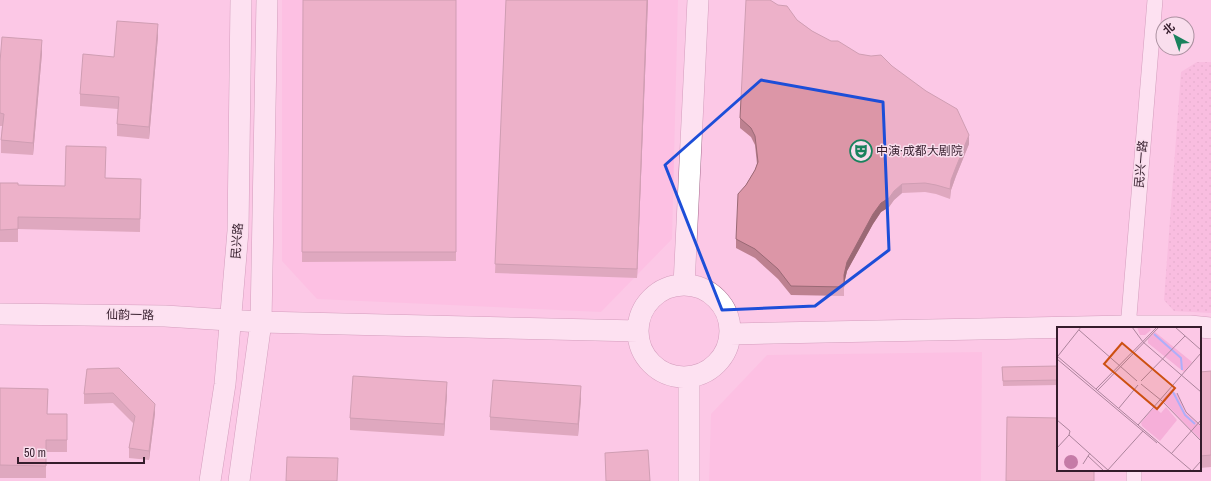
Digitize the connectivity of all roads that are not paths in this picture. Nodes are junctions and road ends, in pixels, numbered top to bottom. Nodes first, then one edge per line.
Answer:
1 (241, 0) edge
2 (266, 0) edge
3 (698, 0) edge
4 (1155, 0) edge
5 (684, 285) junction
6 (0, 314) edge
7 (231, 319) junction
8 (261, 322) junction
9 (1127, 327) edge
10 (1200, 327) edge
11 (1201, 327) edge
12 (1057, 328) edge
13 (1211, 328) edge
14 (638, 331) junction
15 (730, 334) junction
16 (689, 377) junction
17 (210, 481) edge
18 (239, 481) edge
19 (689, 481) edge

1 - 7 street, 民兴路
2 - 8 street, 民兴路
3 - 5 street
4 - 9 street, 民兴一路
5 - 14 street
5 - 15 street
6 - 7 street, 仙韵一路
7 - 8 street, 仙韵一路
7 - 17 street, 民兴路
8 - 14 street, 仙韵一路
8 - 18 street, 民兴路
9 - 10 street
11 - 13 street
12 - 15 street
14 - 16 street
15 - 16 street
16 - 19 street

